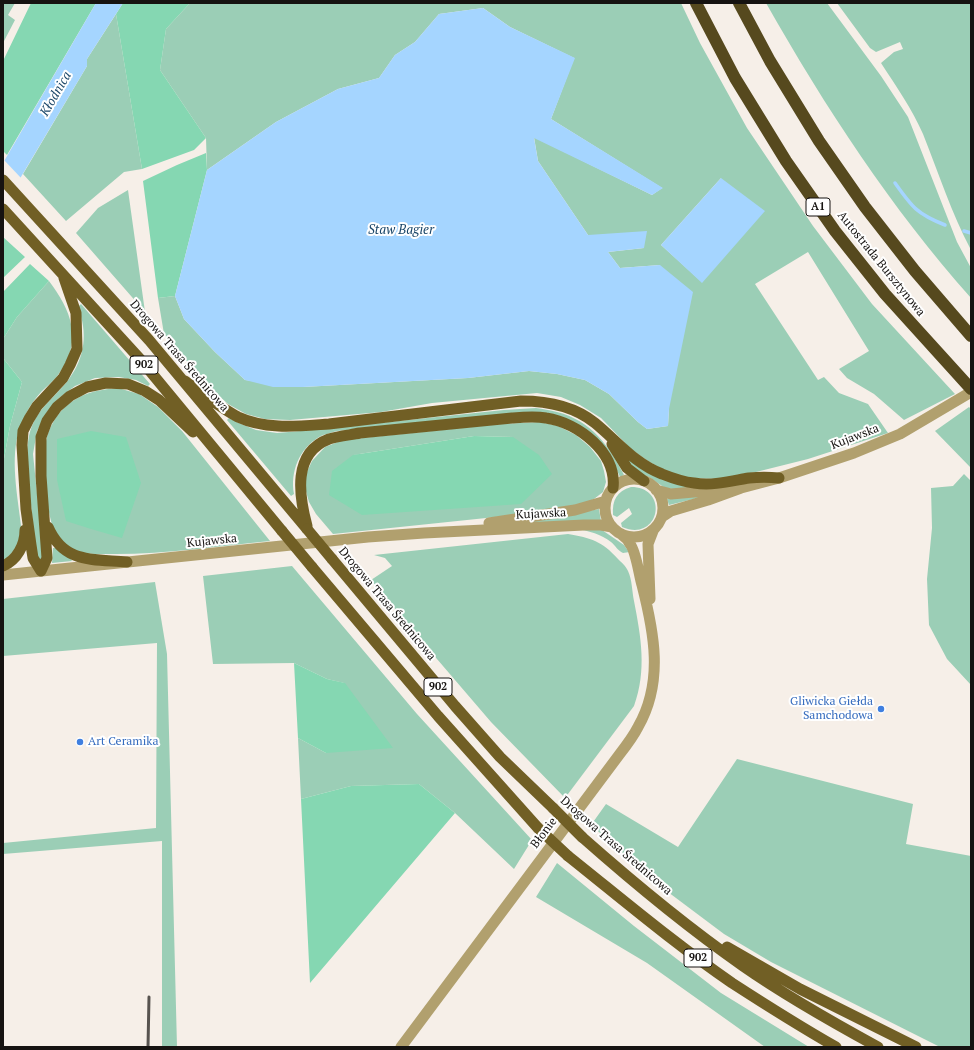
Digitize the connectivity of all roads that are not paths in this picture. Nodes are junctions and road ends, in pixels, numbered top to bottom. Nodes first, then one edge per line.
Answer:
1 (696, 3) edge
2 (739, 3) edge
3 (3, 180) edge
4 (3, 209) edge
5 (62, 273) junction
6 (971, 336) edge
7 (185, 381) junction
8 (971, 390) edge
9 (595, 423) junction
10 (223, 459) junction
11 (779, 478) junction
12 (644, 481) junction
13 (613, 488) junction
14 (741, 488) junction
15 (656, 490) junction
16 (606, 502) junction
17 (26, 509) junction
18 (43, 509) junction
19 (662, 517) junction
20 (612, 527) junction
21 (307, 529) junction
22 (653, 530) junction
23 (424, 533) junction
24 (622, 535) junction
25 (128, 562) junction
26 (3, 566) edge
27 (41, 571) junction
28 (3, 575) edge
29 (650, 614) junction
30 (685, 923) junction
31 (401, 1047) edge
32 (836, 1047) edge
33 (878, 1047) edge
34 (916, 1047) edge

1 - 8 highway, Autostrada Bursztynowa / A1
2 - 6 highway, Autostrada Bursztynowa
3 - 7 main road, Drogowa Trasa Średnicowa / 902
4 - 5 main road, 902
5 - 10 main road, 902
5 - 17 main road
7 - 9 main road
7 - 21 main road, Drogowa Trasa Średnicowa / 902
8 - 11 street, Kujawska
9 - 11 main road
9 - 12 main road
10 - 18 main road
10 - 32 main road, 902, bridge
11 - 14 street, Kujawska
12 - 13 street
12 - 15 street
13 - 16 street
13 - 21 main road
14 - 15 street, Kujawska
14 - 19 street, Kujawska
15 - 19 street
16 - 20 street
16 - 23 street, Kujawska
17 - 26 main road
17 - 27 main road
18 - 25 main road
18 - 27 main road
19 - 22 street
20 - 23 street, Kujawska
20 - 24 street
21 - 30 main road, Drogowa Trasa Średnicowa / 902, bridge
22 - 24 street
22 - 29 street, Błonie
23 - 25 street, Kujawska
24 - 29 street, Błonie
25 - 27 street, Kujawska
27 - 28 street, Kujawska
29 - 31 street, Błonie
30 - 33 main road, Drogowa Trasa Średnicowa / 902
30 - 34 main road

